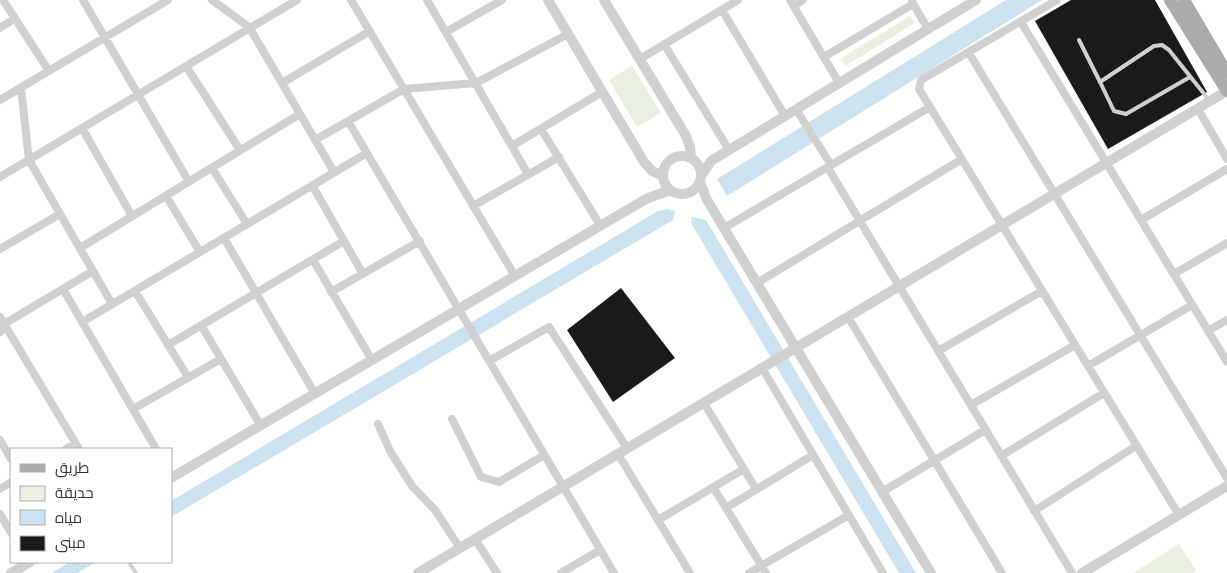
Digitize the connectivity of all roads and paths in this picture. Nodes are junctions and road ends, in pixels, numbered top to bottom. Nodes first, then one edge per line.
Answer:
1 (4, 0) edge
2 (83, 0) edge
3 (168, 0) edge
4 (212, 0) edge
5 (297, 0) edge
6 (351, 0) edge
7 (427, 0) edge
8 (502, 0) edge
9 (548, 0) edge
10 (736, 0) edge
11 (803, 0) edge
12 (976, 0) edge
13 (1057, 0) edge
14 (1170, 0) edge
15 (608, 1) edge
16 (1186, 1) edge
17 (912, 2) edge
18 (158, 3) edge
19 (792, 3) edge
20 (722, 10) junction
21 (15, 18) junction
22 (1021, 22) junction
23 (249, 27) junction
24 (0, 28) edge
25 (928, 29) junction
26 (370, 31) junction
27 (446, 32) junction
28 (568, 34) junction
29 (105, 38) junction
30 (1079, 40) dead end
31 (664, 44) junction
32 (969, 53) junction
33 (824, 57) junction
34 (1223, 57) edge
35 (640, 59) junction
36 (186, 66) junction
37 (49, 71) junction
38 (1227, 73) edge
39 (1190, 77) junction
40 (1100, 82) junction
41 (282, 83) junction
42 (476, 83) junction
43 (839, 83) junction
44 (21, 88) junction
45 (404, 88) junction
46 (1227, 91) edge
47 (602, 92) junction
48 (138, 95) junction
49 (0, 100) edge
50 (1210, 101) junction
51 (930, 107) junction
52 (796, 109) junction
53 (1198, 109) junction
54 (300, 114) junction
55 (785, 116) junction
56 (348, 121) junction
57 (82, 128) junction
58 (541, 129) junction
59 (315, 140) junction
60 (512, 146) junction
61 (240, 150) junction
62 (729, 150) junction
63 (367, 153) junction
64 (559, 156) junction
65 (692, 159) junction
66 (962, 159) junction
67 (1227, 159) edge
68 (29, 160) junction
69 (711, 161) junction
70 (1106, 163) junction
71 (829, 167) junction
72 (212, 168) junction
73 (1227, 169) edge
74 (334, 172) junction
75 (528, 174) junction
76 (0, 177) edge
77 (700, 179) junction
78 (189, 182) junction
79 (666, 182) junction
80 (312, 186) junction
81 (686, 194) junction
82 (1055, 194) junction
83 (166, 196) junction
84 (707, 200) junction
85 (473, 206) junction
86 (60, 214) junction
87 (132, 216) junction
88 (1141, 220) junction
89 (860, 222) junction
90 (247, 224) junction
91 (1002, 225) junction
92 (600, 226) junction
93 (724, 228) junction
94 (224, 238) junction
95 (344, 241) junction
96 (420, 241) junction
97 (1227, 243) edge
98 (80, 248) junction
99 (0, 250) edge
100 (200, 252) junction
101 (312, 260) junction
102 (93, 271) junction
103 (363, 274) junction
104 (1174, 274) junction
105 (515, 276) junction
106 (757, 284) junction
107 (899, 286) junction
108 (63, 290) junction
109 (1042, 290) junction
110 (135, 291) junction
111 (331, 292) junction
112 (256, 293) junction
113 (112, 304) junction
114 (1192, 305) junction
115 (459, 309) junction
116 (0, 316) edge
117 (848, 317) junction
118 (1227, 320) edge
119 (82, 322) junction
120 (4, 324) junction
121 (201, 325) junction
122 (1208, 331) junction
123 (0, 332) edge
124 (1140, 335) junction
125 (1075, 344) junction
126 (168, 345) junction
127 (796, 348) junction
128 (938, 351) junction
129 (221, 359) junction
130 (372, 360) junction
131 (489, 361) junction
132 (1227, 362) edge
133 (1088, 366) junction
134 (762, 368) junction
135 (188, 377) junction
136 (1104, 393) junction
137 (314, 394) junction
138 (704, 402) junction
139 (970, 405) junction
140 (133, 409) junction
141 (452, 419) dead end
142 (378, 424) dead end
143 (261, 426) junction
144 (985, 430) junction
145 (1, 443) edge
146 (77, 446) edge
147 (1136, 446) junction
148 (155, 448) edge
149 (623, 451) junction
150 (544, 455) junction
151 (814, 455) junction
152 (10, 456) edge
153 (1001, 456) junction
154 (934, 461) junction
155 (744, 469) junction
156 (172, 477) edge
157 (1227, 478) edge
158 (1227, 486) edge
159 (562, 487) junction
160 (713, 487) junction
161 (756, 489) junction
162 (882, 492) junction
163 (726, 508) junction
164 (1034, 511) junction
165 (0, 514) edge
166 (849, 514) junction
167 (1178, 515) junction
168 (658, 520) junction
169 (10, 531) edge
170 (475, 539) junction
171 (460, 548) junction
172 (600, 550) junction
173 (27, 563) edge
174 (130, 564) dead end
175 (764, 569) edge
176 (420, 572) edge
177 (11, 573) edge
178 (136, 573) edge
179 (497, 573) edge
180 (561, 573) edge
181 (614, 573) edge
182 (690, 573) edge
183 (749, 573) edge
184 (883, 573) edge
185 (931, 573) edge
186 (1002, 573) edge
187 (1072, 573) edge
188 (1082, 573) edge

1 - 21 street
2 - 29 street
3 - 18 street
4 - 23 street
5 - 23 street
6 - 26 street
7 - 27 street
8 - 27 street
9 - 28 street
10 - 20 street
11 - 19 street
12 - 25 street
13 - 22 street
14 - 46 main road
15 - 35 street
16 - 34 main road
17 - 25 street
17 - 33 street
18 - 29 street
19 - 33 street
20 - 31 street
20 - 55 street
21 - 24 street
21 - 37 street
22 - 32 street
22 - 70 street
23 - 36 street
23 - 41 street
25 - 43 street
26 - 41 street
26 - 45 street
27 - 42 street
28 - 42 street
28 - 47 street
29 - 37 street
29 - 48 street
30 - 40 lane
31 - 35 street
31 - 62 street
32 - 51 street
32 - 82 street
33 - 43 street
34 - 38 main road
35 - 65 street
36 - 48 street
36 - 61 street
37 - 44 street
39 - 40 lane
39 - 40 lane
39 - 50 lane
41 - 54 street
42 - 45 street
42 - 60 street
43 - 52 street
44 - 49 street
44 - 68 street
45 - 56 street
45 - 85 street
46 - 50 street
47 - 58 street
47 - 79 street
48 - 57 street
48 - 78 street
50 - 53 street
51 - 66 street
51 - 71 street
52 - 55 street
52 - 71 street
53 - 67 street
53 - 70 street
54 - 59 street
54 - 61 street
55 - 62 street
56 - 59 street
56 - 63 street
57 - 68 street
57 - 87 street
58 - 60 street
58 - 64 street
59 - 74 street
60 - 75 street
61 - 72 street
62 - 69 street
63 - 74 street
63 - 96 street
64 - 75 street
64 - 92 street
65 - 69 street
65 - 77 street
65 - 79 street
66 - 89 street
66 - 91 street
68 - 76 street
68 - 86 street
69 - 77 street
70 - 82 street
70 - 88 street
71 - 89 street
71 - 93 street
72 - 78 street
72 - 90 street
73 - 88 street
74 - 80 street
75 - 85 street
77 - 81 street
77 - 84 street
78 - 83 street
79 - 81 street
79 - 92 street
80 - 90 street
80 - 95 street
81 - 84 street
82 - 91 street
82 - 124 street
83 - 87 street
83 - 100 street
84 - 93 street
85 - 105 street
86 - 98 street
86 - 99 street
87 - 98 street
88 - 104 street
89 - 106 street
89 - 107 street
90 - 94 street
91 - 107 street
91 - 109 street
92 - 105 street
93 - 106 street
94 - 100 street
94 - 112 street
95 - 101 street
95 - 103 street
96 - 103 street
96 - 115 street
97 - 104 street
98 - 102 street
100 - 110 street
101 - 111 street
101 - 112 street
102 - 108 street
102 - 113 street
103 - 111 street
104 - 114 street
105 - 115 street
106 - 127 street
107 - 117 street
107 - 128 street
108 - 119 street
108 - 120 street
109 - 125 street
109 - 128 street
110 - 113 street
110 - 126 street
111 - 130 street
112 - 121 street
112 - 137 street
113 - 119 street
114 - 122 street
114 - 124 street
115 - 130 street
115 - 131 street
116 - 120 street
117 - 127 street
117 - 154 street
118 - 122 street
119 - 140 street
120 - 123 street
120 - 146 street
121 - 126 street
121 - 129 street
122 - 132 street
124 - 133 street
124 - 157 street
125 - 133 street
125 - 139 street
126 - 135 street
127 - 134 street
127 - 162 street
128 - 139 street
129 - 135 street
129 - 143 street
130 - 137 street
131 - 149 street
131 - 150 street
133 - 136 street
134 - 138 street
134 - 151 street
135 - 140 street
136 - 147 street
136 - 153 street
137 - 143 street
138 - 149 street
138 - 155 street
139 - 144 street
140 - 148 street
141 - 150 street
142 - 171 street
143 - 156 street
144 - 153 street
144 - 154 street
145 - 152 street
147 - 164 street
147 - 167 street
149 - 159 street
149 - 168 street
150 - 159 street
151 - 161 street
151 - 166 street
153 - 164 street
154 - 162 street
154 - 186 street
155 - 160 street
155 - 161 street
158 - 167 street
159 - 170 street
159 - 172 street
160 - 163 street
160 - 168 street
161 - 163 street
162 - 185 street
163 - 175 street
164 - 187 street
165 - 169 street
166 - 175 street
166 - 184 street
167 - 188 street
168 - 182 street
170 - 171 street
170 - 179 street
171 - 176 street
172 - 180 street
172 - 181 street
173 - 177 street
174 - 178 lane
175 - 183 street

